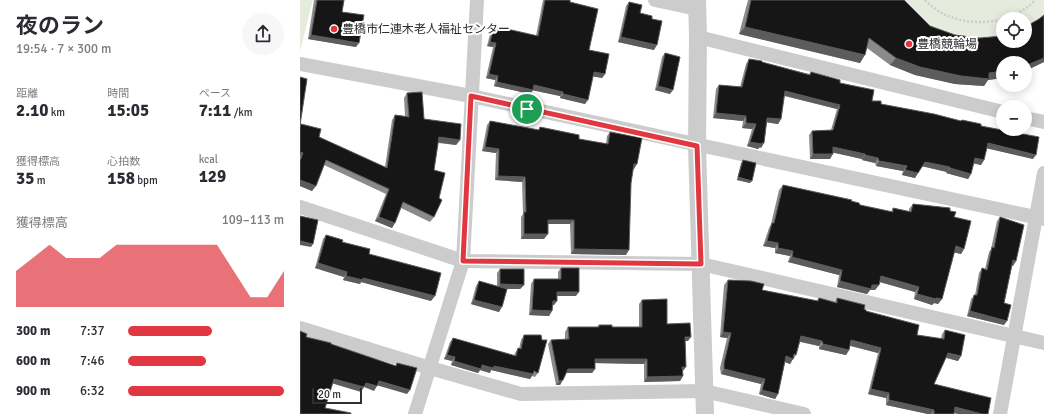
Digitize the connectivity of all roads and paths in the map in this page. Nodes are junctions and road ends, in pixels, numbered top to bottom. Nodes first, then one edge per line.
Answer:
1 (477, 0) edge
2 (655, 0) edge
3 (925, 0) edge
4 (1036, 0) edge
5 (697, 5) edge
6 (1021, 12) edge
7 (996, 21) edge
8 (698, 36) junction
9 (300, 64) edge
10 (471, 96) junction
11 (996, 110) edge
12 (1032, 119) edge
13 (1044, 122) edge
14 (697, 146) junction
15 (1044, 173) edge
16 (300, 207) edge
17 (1040, 218) edge
18 (463, 261) junction
19 (701, 264) junction
20 (300, 328) edge
21 (1015, 336) junction
22 (1044, 343) edge
23 (430, 368) junction
24 (704, 391) junction
25 (414, 414) edge
26 (705, 414) edge
27 (804, 414) edge
28 (1000, 414) edge

1 - 10 street
2 - 5 street
3 - 7 path
4 - 6 path
5 - 8 street
8 - 11 street
8 - 14 street
9 - 10 street
10 - 14 street
10 - 18 street
12 - 13 street
14 - 17 street
14 - 19 street
15 - 17 street
16 - 18 street
17 - 21 street
18 - 19 street
18 - 23 street
19 - 21 street
19 - 24 street
20 - 23 street
21 - 22 street
21 - 28 street
23 - 24 street
23 - 25 street
24 - 26 street
24 - 27 street

